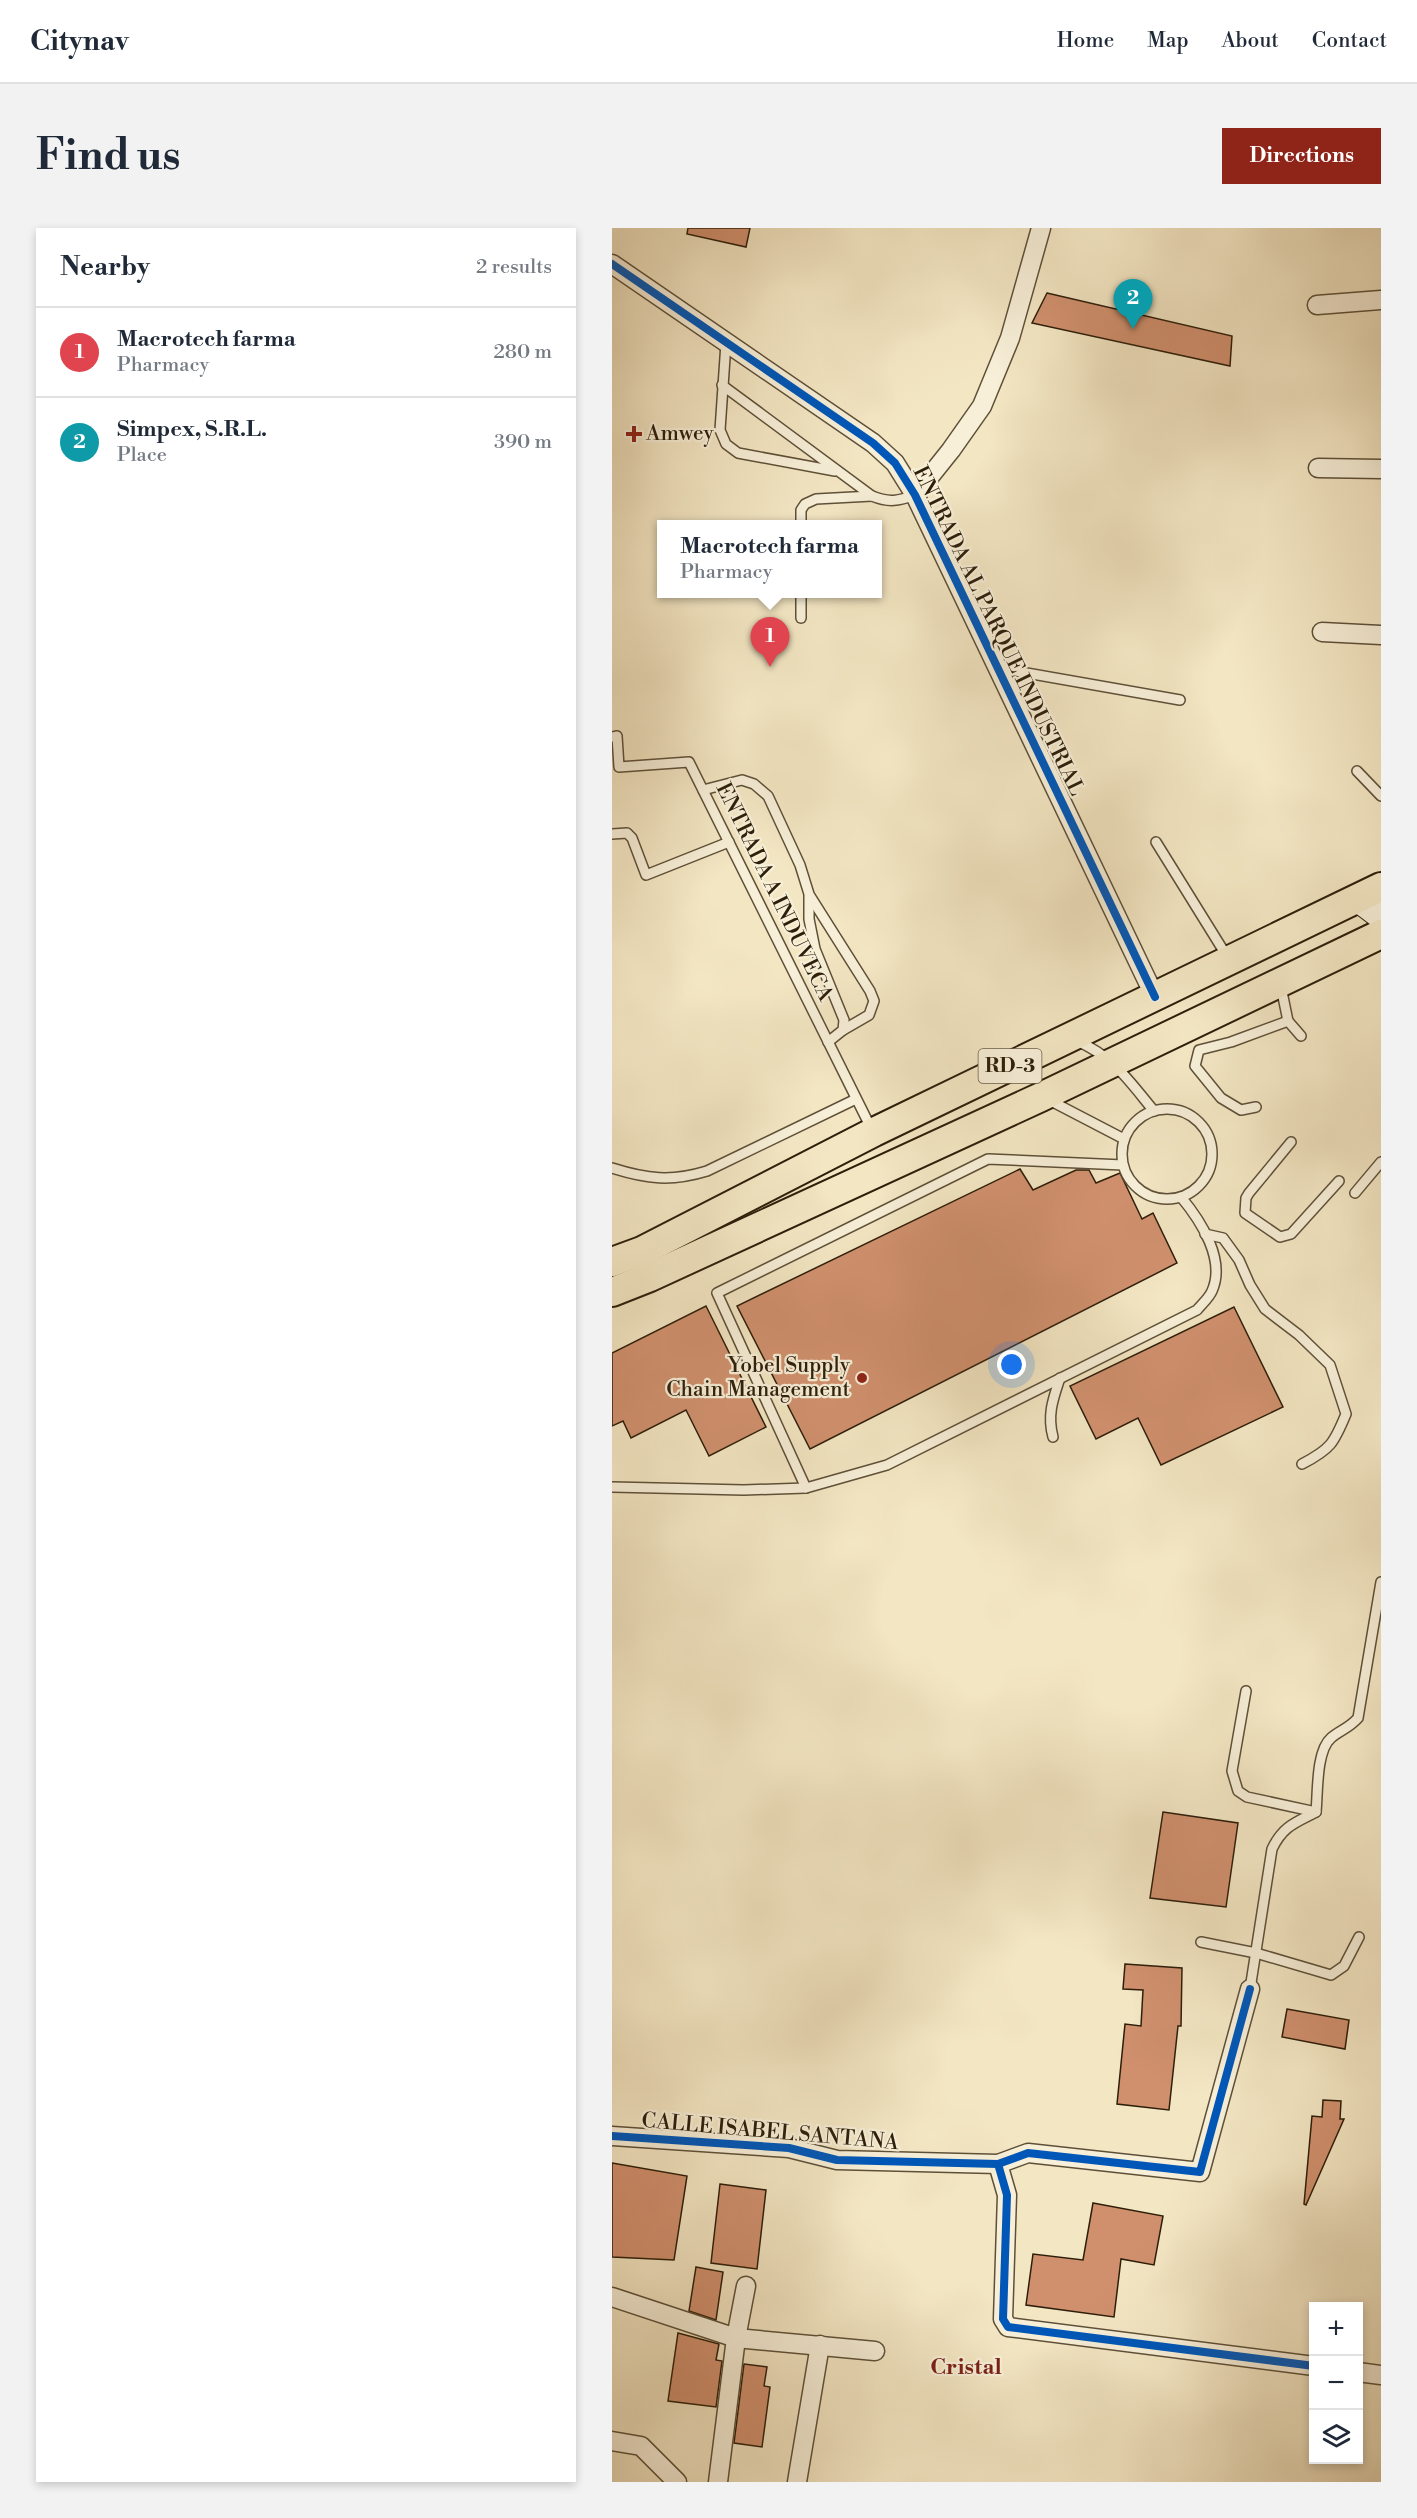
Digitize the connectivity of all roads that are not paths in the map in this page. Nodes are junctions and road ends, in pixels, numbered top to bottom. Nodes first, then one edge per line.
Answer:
1 (1041, 228) edge
2 (612, 264) edge
3 (1381, 300) edge
4 (1317, 305) dead end
5 (726, 342) junction
6 (722, 384) junction
7 (1318, 468) dead end
8 (1381, 469) edge
9 (840, 471) junction
10 (915, 495) junction
11 (872, 496) junction
12 (801, 520) edge
13 (801, 598) edge
14 (801, 618) dead end
15 (1322, 632) dead end
16 (1381, 635) edge
17 (998, 668) junction
18 (1180, 700) dead end
19 (612, 737) edge
20 (1357, 771) dead end
21 (703, 790) junction
22 (1381, 796) edge
23 (612, 834) edge
24 (729, 842) junction
25 (1156, 842) dead end
26 (1369, 892) edge
27 (809, 894) junction
28 (1381, 916) edge
29 (1381, 934) edge
30 (1230, 960) junction
31 (1281, 981) junction
32 (1155, 997) junction
33 (1288, 1021) junction
34 (843, 1029) junction
35 (1301, 1036) dead end
36 (1068, 1038) junction
37 (828, 1042) junction
38 (1113, 1062) junction
39 (1041, 1097) junction
40 (856, 1099) junction
41 (1256, 1107) dead end
42 (1154, 1111) junction
43 (874, 1132) junction
44 (1124, 1139) junction
45 (1292, 1142) dead end
46 (835, 1154) junction
47 (1381, 1162) edge
48 (1123, 1165) junction
49 (612, 1168) edge
50 (1339, 1181) dead end
51 (852, 1184) junction
52 (1355, 1193) dead end
53 (1181, 1197) junction
54 (1205, 1234) junction
55 (612, 1262) edge
56 (612, 1292) edge
57 (1060, 1378) junction
58 (1053, 1437) dead end
59 (1302, 1464) dead end
60 (612, 1488) edge
61 (806, 1488) junction
62 (1381, 1582) edge
63 (1246, 1691) dead end
64 (1316, 1812) junction
65 (1359, 1937) dead end
66 (1201, 1942) dead end
67 (1256, 1953) junction
68 (1250, 1989) joint
69 (612, 2136) edge
70 (998, 2164) junction
71 (746, 2286) dead end
72 (612, 2297) edge
73 (736, 2338) junction
74 (820, 2345) junction
75 (875, 2351) dead end
76 (1309, 2365) edge
77 (1363, 2372) edge
78 (1381, 2374) edge
79 (612, 2442) edge
80 (677, 2482) edge
81 (718, 2482) edge
82 (797, 2482) edge

1 - 10 street
2 - 5 street, ENTRADA AL PARQUE INDUSTRIAL
3 - 4 street
5 - 6 lane
5 - 10 street, ENTRADA AL PARQUE INDUSTRIAL
6 - 9 lane
6 - 9 lane
7 - 8 street
9 - 11 lane
10 - 11 lane
10 - 17 street, ENTRADA AL PARQUE INDUSTRIAL
11 - 12 lane
13 - 14 lane
15 - 16 street
17 - 18 lane
17 - 32 street, ENTRADA AL PARQUE INDUSTRIAL
19 - 21 lane, ENTRADA A INDUVECA
20 - 22 lane
21 - 24 lane, ENTRADA A INDUVECA
21 - 27 lane
23 - 24 lane
24 - 37 lane, ENTRADA A INDUVECA
25 - 30 lane
26 - 28 street
26 - 30 main road, RD-3
27 - 34 lane
27 - 34 lane
29 - 31 main road, RD-3
30 - 32 main road, RD-3
31 - 33 lane
31 - 38 main road, RD-3
32 - 36 main road, RD-3
33 - 35 lane
33 - 41 lane
34 - 37 lane
36 - 38 lane
36 - 43 main road, RD-3
37 - 40 lane, ENTRADA A INDUVECA
38 - 39 main road, RD-3
38 - 42 lane
39 - 44 lane
39 - 51 main road, RD-3
40 - 43 lane, ENTRADA A INDUVECA
40 - 49 lane
42 - 44 lane
42 - 53 lane
43 - 46 main road, RD-3
44 - 48 lane
45 - 50 lane
46 - 51 main road
46 - 55 main road, RD-3
47 - 52 lane
48 - 53 lane
48 - 61 lane
51 - 56 main road, RD-3
53 - 54 lane
54 - 57 lane
54 - 59 lane
57 - 58 lane
57 - 61 lane
60 - 61 lane
62 - 64 lane
63 - 64 lane
64 - 67 lane
65 - 67 lane
66 - 67 lane
67 - 68 lane
68 - 70 street, CALLE ISABEL SANTANA
69 - 70 street, CALLE ISABEL SANTANA
70 - 76 street
71 - 73 street
72 - 73 street
73 - 74 street
73 - 81 street
74 - 75 street
74 - 82 street
77 - 78 street
79 - 80 street

